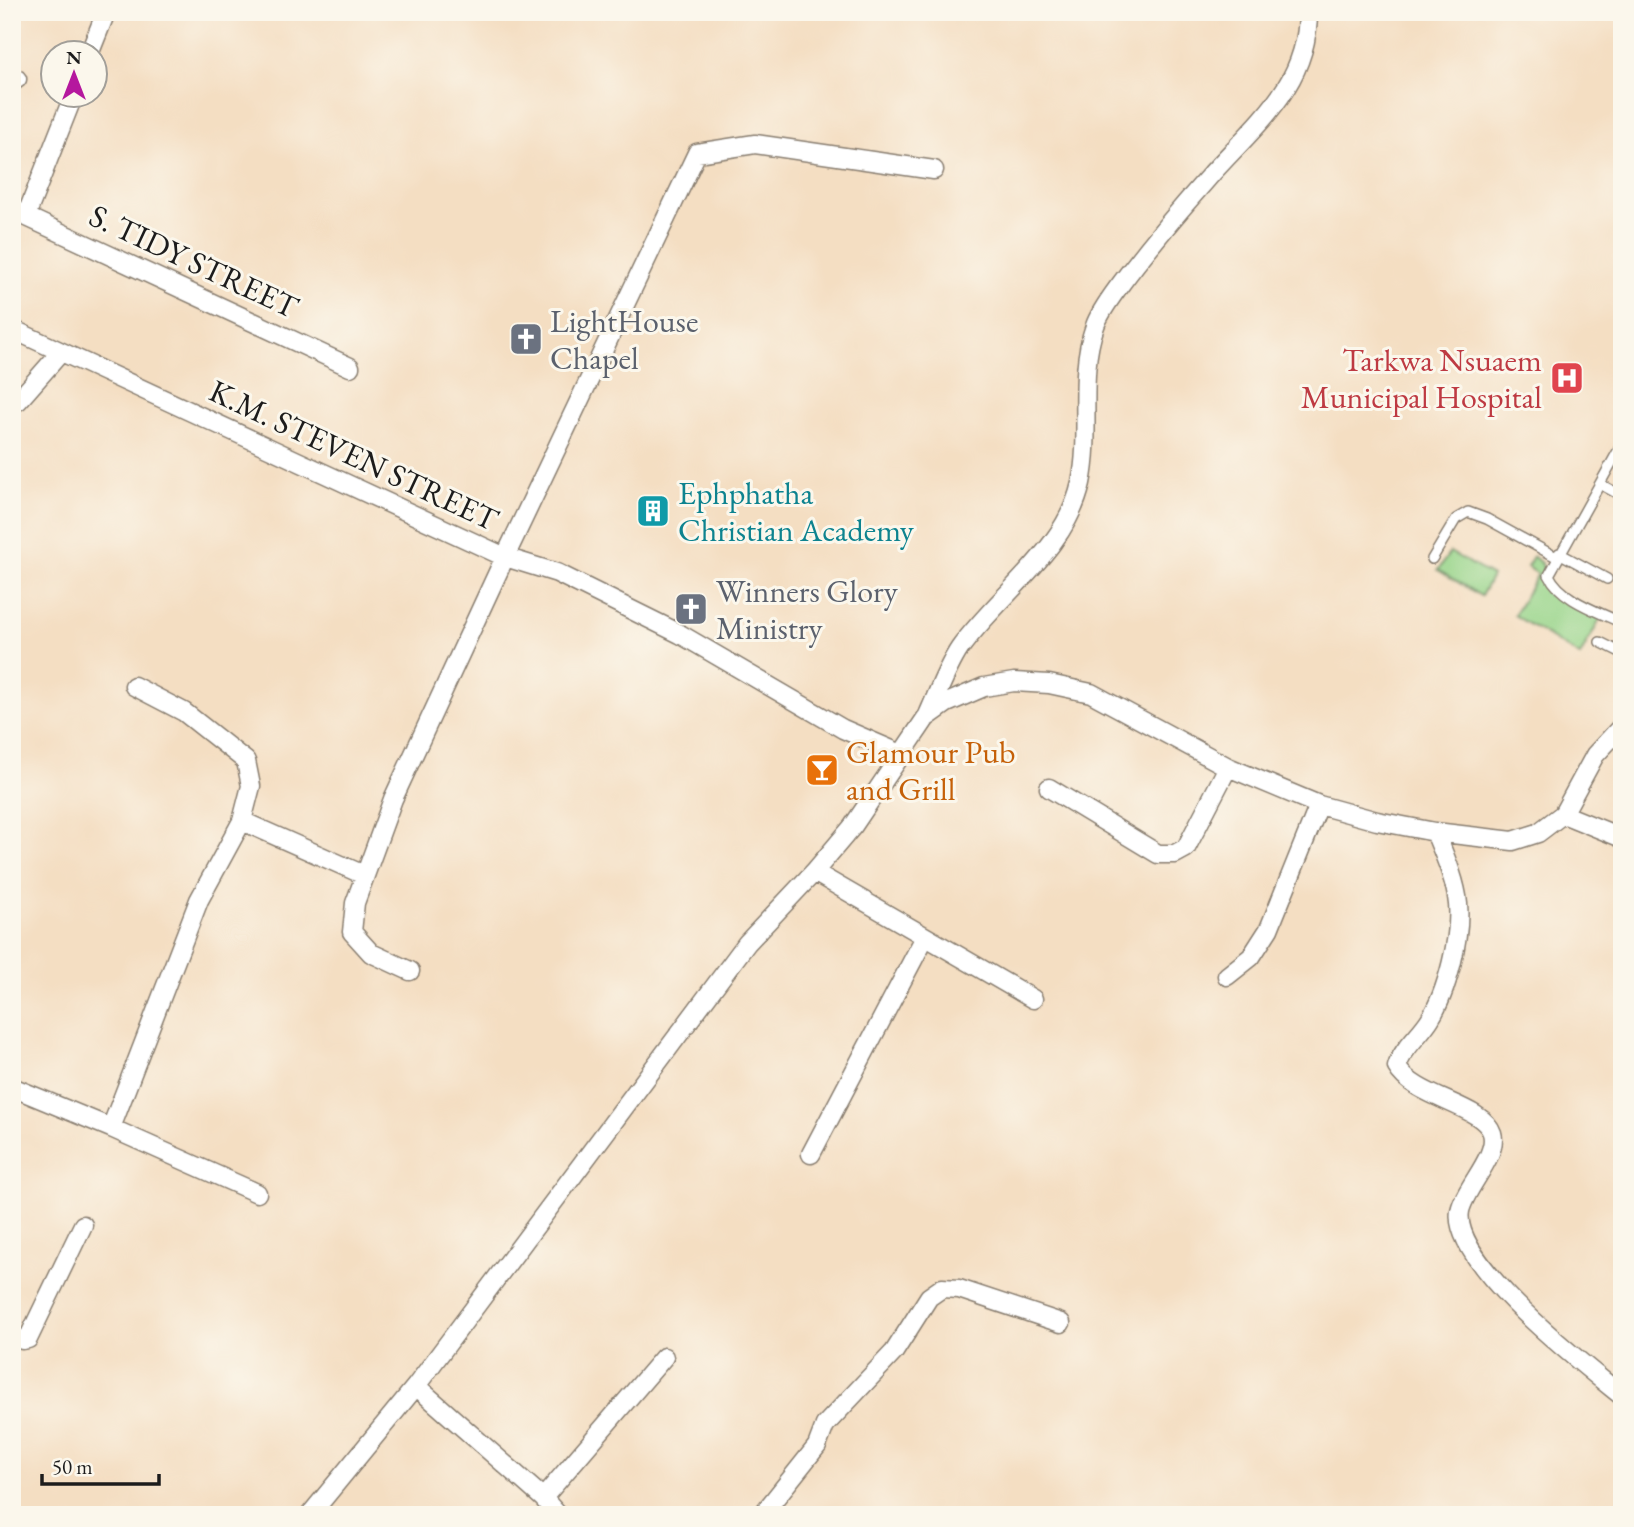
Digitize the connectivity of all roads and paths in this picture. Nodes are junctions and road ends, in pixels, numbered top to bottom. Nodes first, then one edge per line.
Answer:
1 (106, 12) edge
2 (1308, 12) edge
3 (96, 38) edge
4 (68, 108) edge
5 (934, 170) dead end
6 (19, 213) edge
7 (12, 328) edge
8 (61, 352) junction
9 (350, 367) dead end
10 (12, 402) edge
11 (1622, 444) edge
12 (1600, 484) junction
13 (1622, 496) edge
14 (1559, 555) junction
15 (505, 557) junction
16 (1432, 559) dead end
17 (1607, 579) dead end
18 (1622, 623) edge
19 (1600, 642) dead end
20 (1622, 653) edge
21 (134, 687) dead end
22 (926, 718) junction
23 (1622, 726) edge
24 (901, 754) junction
25 (1228, 767) junction
26 (1049, 788) dead end
27 (1319, 805) junction
28 (1563, 814) junction
29 (242, 821) junction
30 (1435, 832) junction
31 (1622, 838) edge
32 (814, 872) junction
33 (364, 875) junction
34 (925, 937) junction
35 (410, 971) dead end
36 (1227, 976) dead end
37 (1033, 999) dead end
38 (12, 1087) edge
39 (111, 1128) junction
40 (811, 1154) dead end
41 (257, 1193) dead end
42 (83, 1225) dead end
43 (1060, 1323) dead end
44 (12, 1336) edge
45 (664, 1357) dead end
46 (416, 1386) junction
47 (1622, 1396) edge
48 (543, 1498) junction
49 (310, 1515) edge
50 (558, 1515) edge
51 (762, 1515) edge

1 - 3 street
2 - 22 street
4 - 6 street
5 - 15 street, K.M. STEVEN STREET
6 - 9 street, S. TIDY STREET
7 - 8 street, K.M. STEVEN STREET
8 - 10 street
8 - 15 street, K.M. STEVEN STREET
11 - 12 lane
12 - 13 lane
12 - 14 lane
14 - 16 lane
14 - 17 lane
14 - 18 lane
15 - 24 street
15 - 33 street
19 - 20 lane
21 - 29 street
22 - 24 street
22 - 25 street
23 - 28 street
24 - 32 street
25 - 26 street
25 - 27 street
27 - 30 street
27 - 36 street
28 - 30 street
28 - 31 street
29 - 33 street
29 - 39 street
30 - 47 street
32 - 34 street
32 - 46 street
33 - 35 street
34 - 37 street
34 - 40 street
38 - 39 street
39 - 41 street
42 - 44 street
43 - 51 street
45 - 48 street
46 - 48 street
46 - 49 street
48 - 50 street

